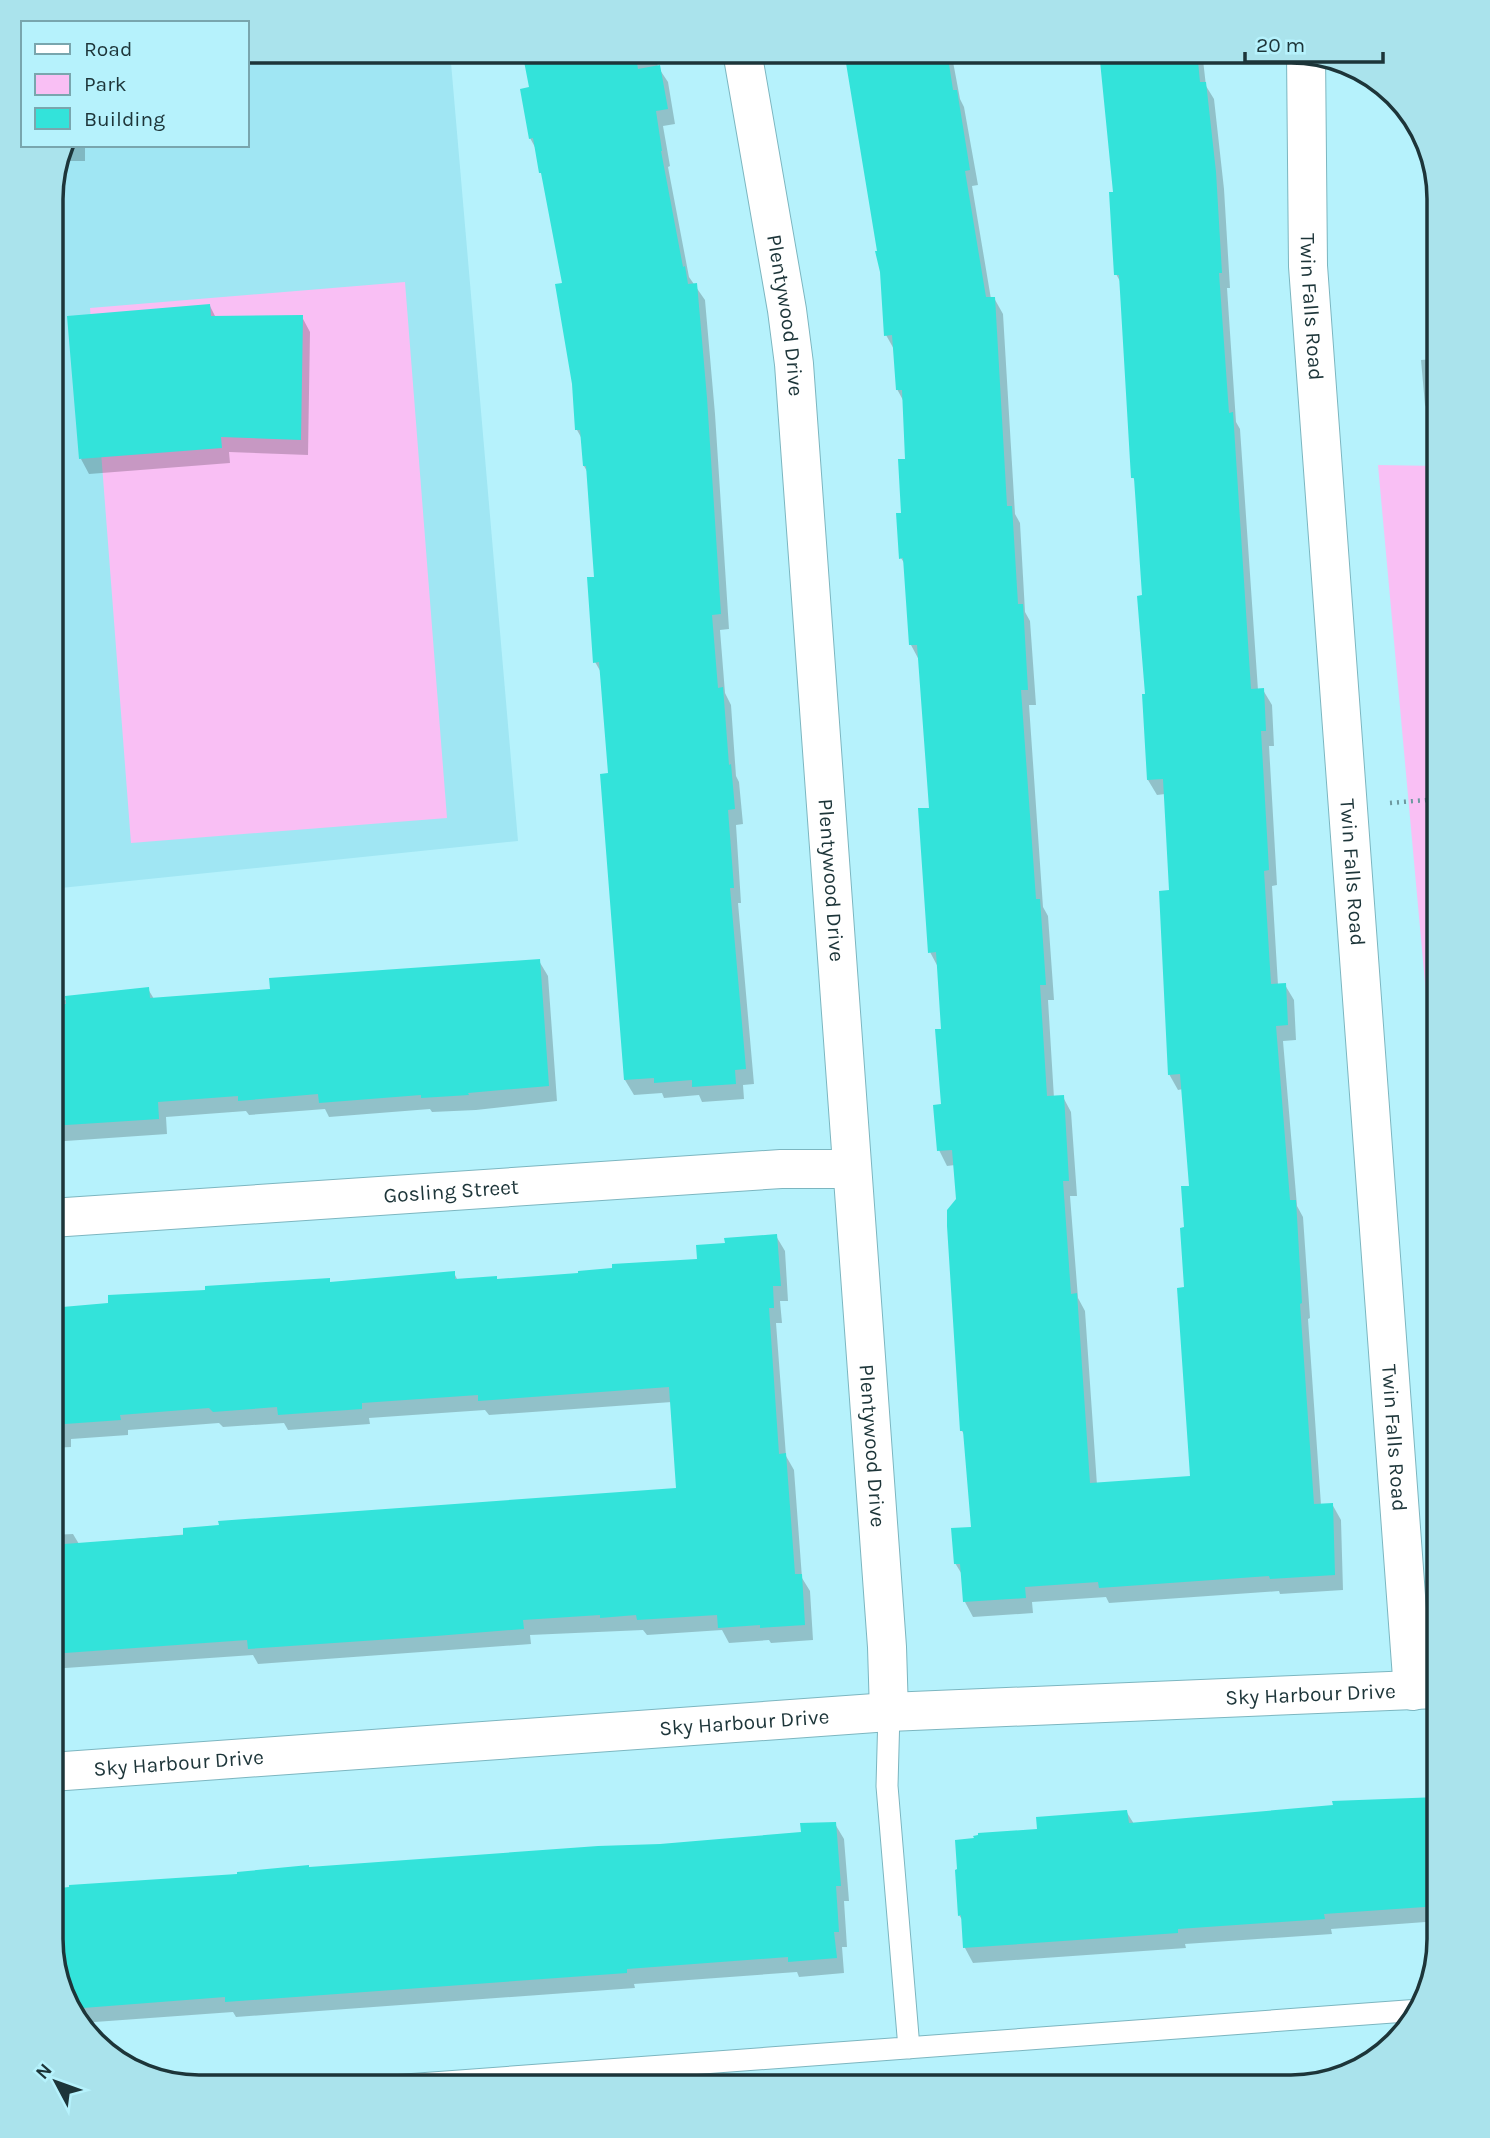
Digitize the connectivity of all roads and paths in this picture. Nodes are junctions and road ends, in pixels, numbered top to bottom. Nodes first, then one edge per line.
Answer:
1 (744, 63) edge
2 (1306, 64) edge
3 (852, 1169) junction
4 (63, 1217) edge
5 (1426, 1690) edge
6 (889, 1712) junction
7 (63, 1771) edge
8 (1406, 2011) edge
9 (909, 2048) junction
10 (541, 2075) edge

1 - 3 street, Plentywood Drive
2 - 5 street, Twin Falls Road
3 - 4 street, Gosling Street
3 - 6 street, Plentywood Drive
5 - 6 street, Sky Harbour Drive
6 - 7 street, Sky Harbour Drive
6 - 9 lane
8 - 9 lane
9 - 10 lane

